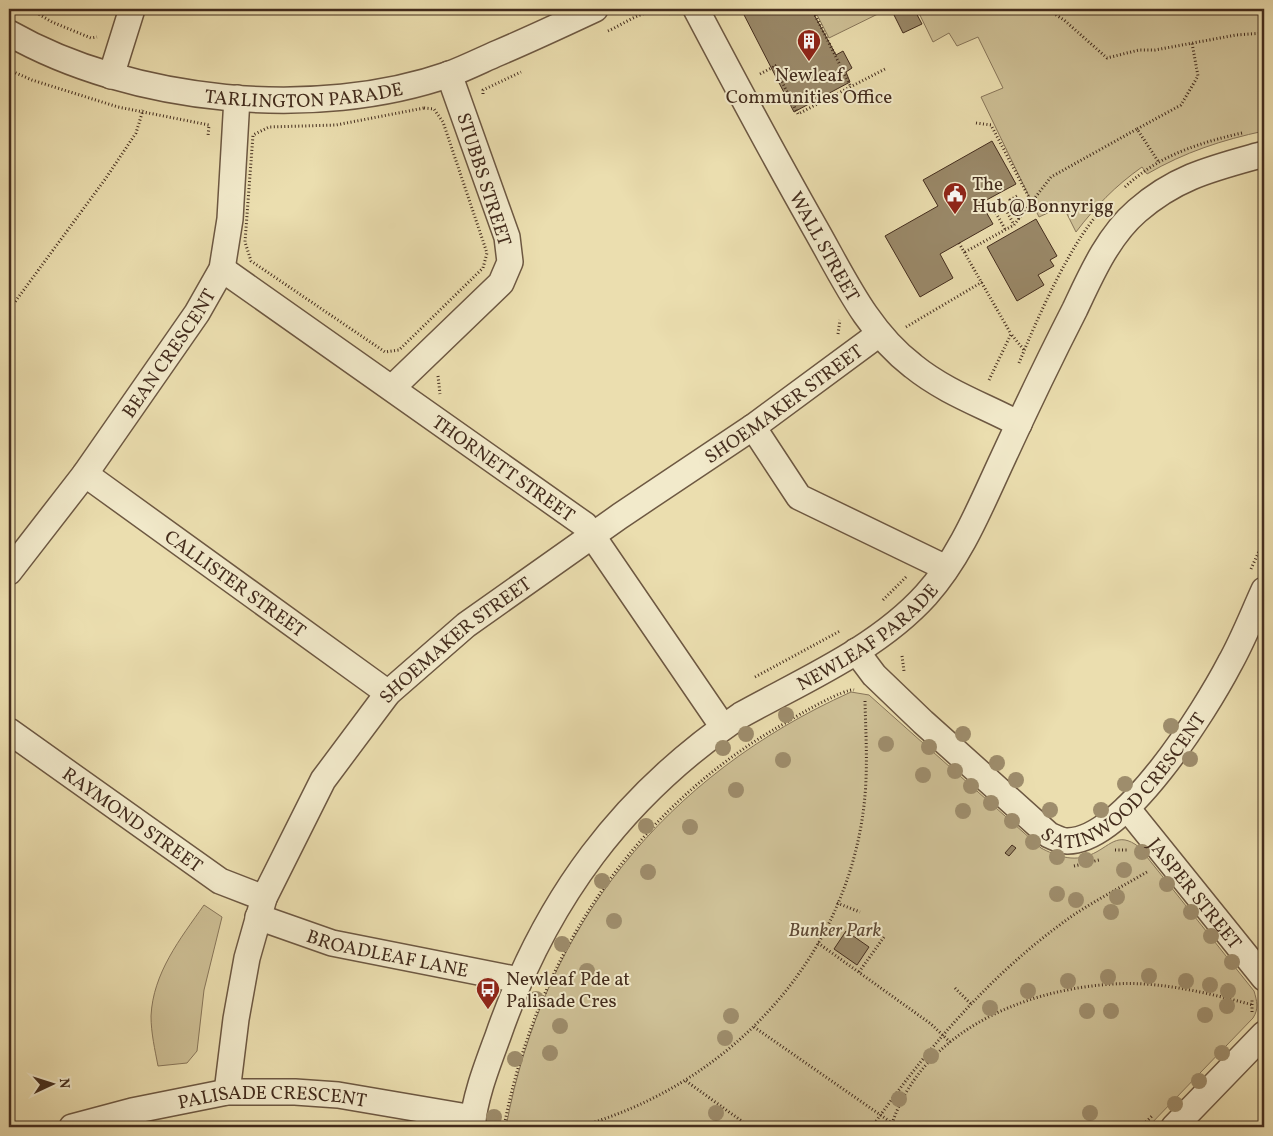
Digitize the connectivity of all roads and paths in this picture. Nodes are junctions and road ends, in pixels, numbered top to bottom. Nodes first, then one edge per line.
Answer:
1 (30, 9) edge
2 (132, 9) edge
3 (595, 9) edge
4 (696, 9) edge
5 (812, 9) edge
6 (1047, 9) edge
7 (9, 33) edge
8 (1264, 33) edge
9 (103, 36) dead end
10 (1192, 43) junction
11 (887, 68) dead end
12 (449, 74) junction
13 (760, 74) dead end
14 (111, 76) junction
15 (149, 85) junction
16 (851, 87) junction
17 (483, 90) dead end
18 (482, 97) dead end
19 (237, 98) junction
20 (434, 109) dead end
21 (976, 123) dead end
22 (209, 125) dead end
23 (1137, 129) junction
24 (263, 130) dead end
25 (208, 143) dead end
26 (1264, 154) edge
27 (1158, 161) dead end
28 (1032, 203) junction
29 (1025, 212) junction
30 (1019, 219) junction
31 (1014, 225) junction
32 (1005, 230) junction
33 (959, 243) dead end
34 (965, 252) junction
35 (222, 269) junction
36 (982, 282) junction
37 (9, 310) edge
38 (906, 327) dead end
39 (879, 334) junction
40 (1011, 334) junction
41 (1024, 350) dead end
42 (438, 373) dead end
43 (989, 380) dead end
44 (393, 387) junction
45 (448, 400) dead end
46 (1019, 424) junction
47 (753, 427) junction
48 (85, 474) junction
49 (593, 536) junction
50 (946, 568) junction
51 (9, 572) edge
52 (911, 572) dead end
53 (1264, 590) edge
54 (876, 605) dead end
55 (849, 626) dead end
56 (856, 651) junction
57 (902, 656) dead end
58 (904, 676) dead end
59 (751, 680) dead end
60 (853, 688) dead end
61 (388, 693) junction
62 (865, 700) dead end
63 (723, 727) junction
64 (9, 731) edge
65 (1128, 808) junction
66 (1147, 872) dead end
67 (837, 903) junction
68 (261, 907) junction
69 (860, 912) dead end
70 (884, 937) dead end
71 (818, 943) junction
72 (859, 972) junction
73 (1264, 978) edge
74 (519, 980) junction
75 (955, 988) dead end
76 (972, 1005) junction
77 (1253, 1005) dead end
78 (754, 1027) junction
79 (1264, 1034) edge
80 (942, 1036) junction
81 (950, 1042) junction
82 (686, 1081) junction
83 (227, 1092) junction
84 (880, 1116) junction
85 (473, 1123) edge
86 (892, 1125) edge
87 (72, 1127) edge
88 (504, 1127) edge
89 (578, 1127) edge
90 (750, 1127) edge
91 (872, 1127) edge
92 (1174, 1127) edge

1 - 9 path
2 - 14 street
3 - 12 street, TARLINGTON PARADE
4 - 39 street, WALL STREET
5 - 16 path
6 - 10 path
7 - 14 street, TARLINGTON PARADE
8 - 10 path
10 - 23 path
11 - 16 path
12 - 19 street, TARLINGTON PARADE
12 - 44 street, STUBBS STREET
13 - 16 path
14 - 15 street, TARLINGTON PARADE
15 - 19 street, TARLINGTON PARADE
15 - 37 path
17 - 18 path
19 - 35 street, BEAN CRESCENT
20 - 24 path
21 - 28 path
22 - 25 path
23 - 27 path
23 - 28 path
26 - 46 street, NEWLEAF PARADE
28 - 29 path
29 - 30 path
29 - 30 path
30 - 31 path
31 - 32 path
31 - 32 path
32 - 34 path
33 - 34 path
34 - 36 path
35 - 44 street, THORNETT STREET
35 - 48 street, BEAN CRESCENT
36 - 38 path
36 - 40 path
39 - 46 street, WALL STREET
39 - 47 street, SHOEMAKER STREET
40 - 41 path
40 - 43 path
42 - 45 path
44 - 49 street, THORNETT STREET
46 - 50 street, NEWLEAF PARADE
47 - 49 street, SHOEMAKER STREET
47 - 50 street
48 - 51 street, BEAN CRESCENT
48 - 61 street, CALLISTER STREET
49 - 61 street, SHOEMAKER STREET
49 - 63 street, THORNETT STREET
50 - 56 street, NEWLEAF PARADE
52 - 54 path
53 - 65 street, SATINWOOD CRESCENT
55 - 59 path
56 - 63 street, NEWLEAF PARADE
56 - 65 street, SATINWOOD CRESCENT
57 - 58 path
60 - 88 path
61 - 68 street, SHOEMAKER STREET
62 - 67 path
63 - 74 street, NEWLEAF PARADE
64 - 68 street, RAYMOND STREET
65 - 73 street, JASPER STREET
66 - 76 path
67 - 69 path
67 - 71 path
68 - 74 street, BROADLEAF LANE
68 - 83 street, SHOEMAKER STREET
70 - 72 path
71 - 72 path
71 - 78 path
72 - 80 path
74 - 85 street, NEWLEAF PARADE
75 - 76 path
76 - 80 path
77 - 81 path
78 - 82 path
78 - 84 path
79 - 92 street
80 - 81 path
80 - 84 path
81 - 86 path
82 - 89 path
82 - 90 path
83 - 85 street, PALISADE CRESCENT
83 - 87 street, PALISADE CRESCENT
84 - 86 path
84 - 91 path

